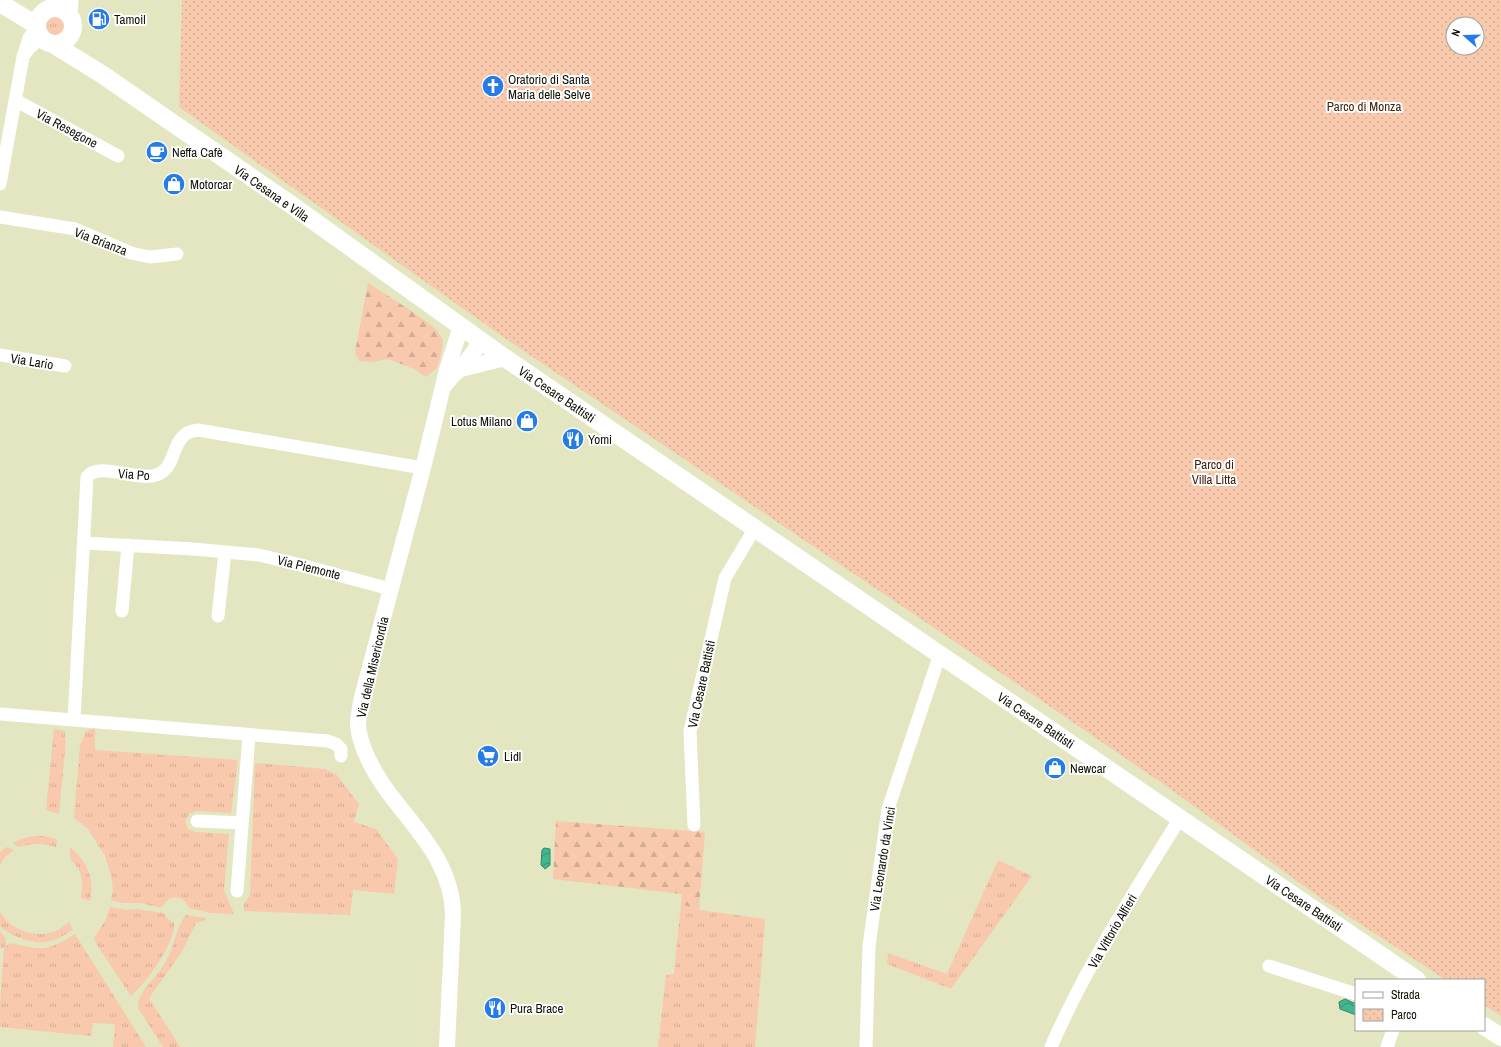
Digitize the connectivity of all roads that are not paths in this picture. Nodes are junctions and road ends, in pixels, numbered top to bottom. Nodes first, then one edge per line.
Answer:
1 (72, 0) edge
2 (3, 4) edge
3 (55, 23) edge
4 (15, 100) junction
5 (118, 156) dead end
6 (0, 184) edge
7 (0, 217) edge
8 (177, 254) dead end
9 (420, 298) joint
10 (461, 326) junction
11 (480, 340) junction
12 (0, 355) edge
13 (505, 358) junction
14 (65, 366) dead end
15 (462, 369) junction
16 (442, 388) junction
17 (422, 468) junction
18 (755, 528) junction
19 (84, 543) junction
20 (128, 545) junction
21 (225, 552) junction
22 (390, 589) junction
23 (122, 611) dead end
24 (218, 616) dead end
25 (940, 654) junction
26 (0, 714) edge
27 (74, 720) junction
28 (249, 735) junction
29 (341, 756) dead end
30 (1180, 818) junction
31 (197, 821) dead end
32 (242, 823) junction
33 (694, 824) dead end
34 (237, 891) dead end
35 (1269, 966) dead end
36 (1416, 979) edge
37 (1355, 994) edge
38 (1485, 1027) edge
39 (1393, 1031) edge
40 (1501, 1037) edge
41 (447, 1047) edge
42 (866, 1047) edge
43 (1051, 1047) edge
44 (1387, 1047) edge

1 - 3 street
2 - 3 main road, Via Cesana e Villa
3 - 4 street
3 - 9 main road, Via Cesana e Villa
4 - 5 street, Via Resegone
4 - 6 street
7 - 8 street, Via Brianza
9 - 10 main road, Via Cesare Battisti
10 - 11 main road, Via Cesare Battisti
10 - 16 street, Via della Misericordia
11 - 13 main road, Via Cesare Battisti
11 - 15 street, Via della Misericordia
12 - 14 street, Via Lario
13 - 15 street, Via della Misericordia
13 - 18 main road, Via Cesare Battisti
15 - 16 street, Via della Misericordia
16 - 17 street, Via della Misericordia
17 - 19 street, Via Po
17 - 22 street, Via della Misericordia
18 - 25 main road, Via Cesare Battisti
18 - 33 street, Via Cesare Battisti
19 - 20 street, Via Piemonte
19 - 27 street, Via Po
20 - 21 street, Via Piemonte
20 - 23 street
21 - 22 street, Via Piemonte
21 - 24 street
22 - 41 street, Via della Misericordia
25 - 30 main road, Via Cesare Battisti
25 - 42 street, Via Leonardo da Vinci
26 - 27 street
27 - 28 street
28 - 29 street
28 - 32 street
30 - 36 main road, Via Cesare Battisti
30 - 43 street, Via Vittorio Alfieri
31 - 32 street
32 - 34 street
35 - 37 street
38 - 40 main road
39 - 44 street

